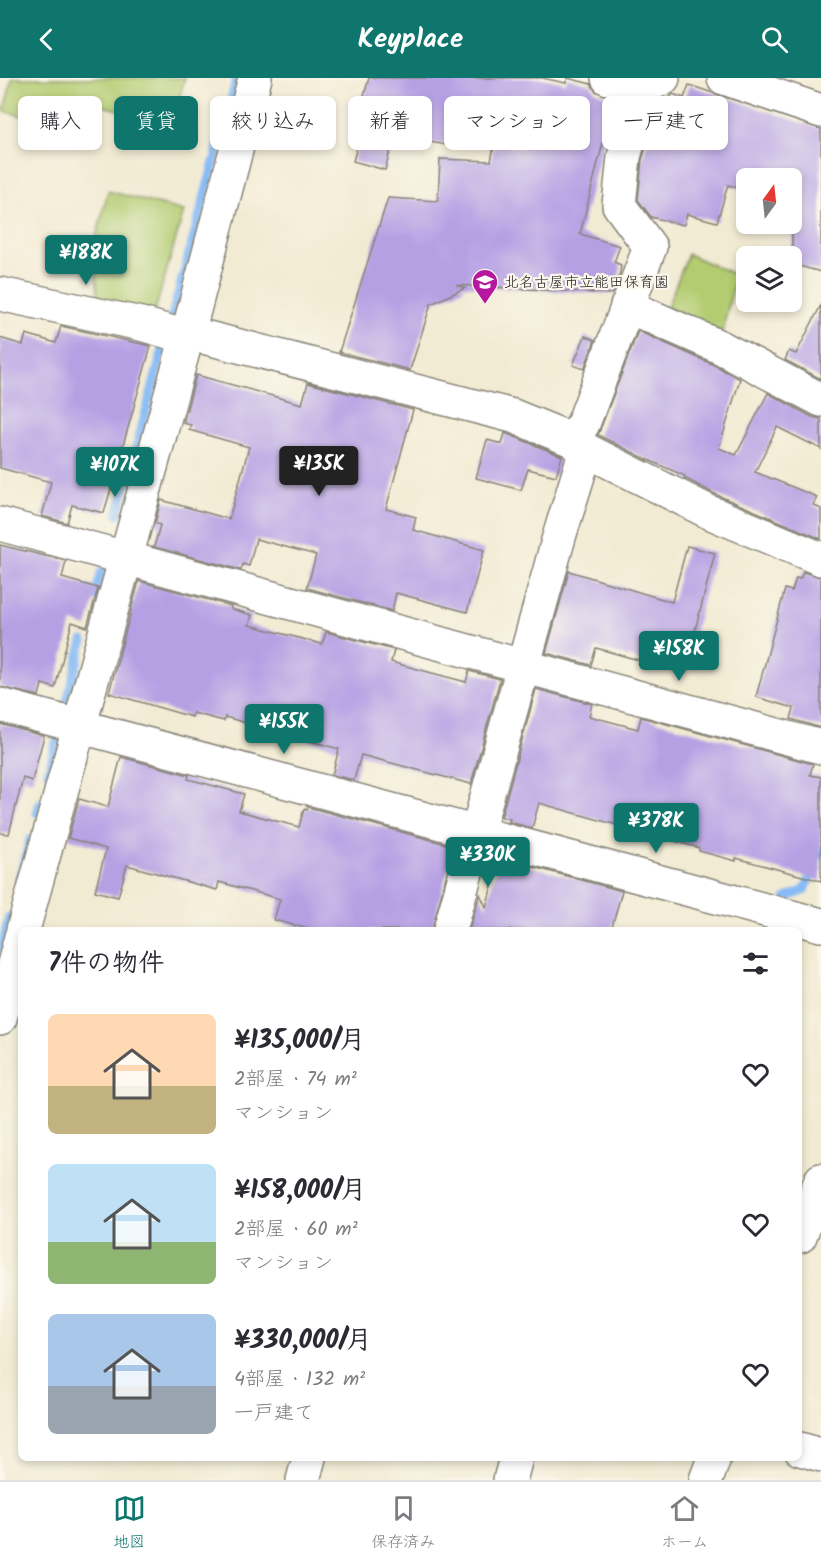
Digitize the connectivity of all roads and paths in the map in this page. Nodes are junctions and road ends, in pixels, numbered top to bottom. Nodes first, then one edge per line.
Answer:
1 (255, 78) edge
2 (608, 78) edge
3 (724, 78) edge
4 (653, 83) edge
5 (821, 111) edge
6 (0, 294) edge
7 (627, 306) junction
8 (178, 333) junction
9 (821, 400) edge
10 (579, 445) junction
11 (0, 524) edge
12 (818, 551) edge
13 (124, 558) junction
14 (524, 666) junction
15 (0, 705) edge
16 (67, 724) junction
17 (821, 747) edge
18 (477, 833) junction
19 (821, 924) edge
20 (24, 927) edge
21 (451, 927) edge
22 (18, 946) edge
23 (8, 978) edge
24 (0, 1018) edge
25 (814, 1192) edge
26 (802, 1230) edge
27 (802, 1450) edge
28 (821, 1455) edge
29 (308, 1461) edge
30 (515, 1461) edge
31 (713, 1461) edge
32 (303, 1480) edge
33 (510, 1480) edge
34 (706, 1480) edge

1 - 8 street
2 - 4 street
3 - 5 street
4 - 7 street
6 - 8 street
7 - 9 street
7 - 10 street
8 - 10 street
8 - 13 street
10 - 12 street
10 - 14 street
11 - 13 street
13 - 14 street
13 - 16 street
14 - 17 street
14 - 18 street
15 - 16 street
16 - 18 street
16 - 20 street
18 - 19 street
18 - 21 street
22 - 23 street
23 - 24 street
25 - 26 street
27 - 28 street
29 - 32 street
30 - 33 street
31 - 34 street

